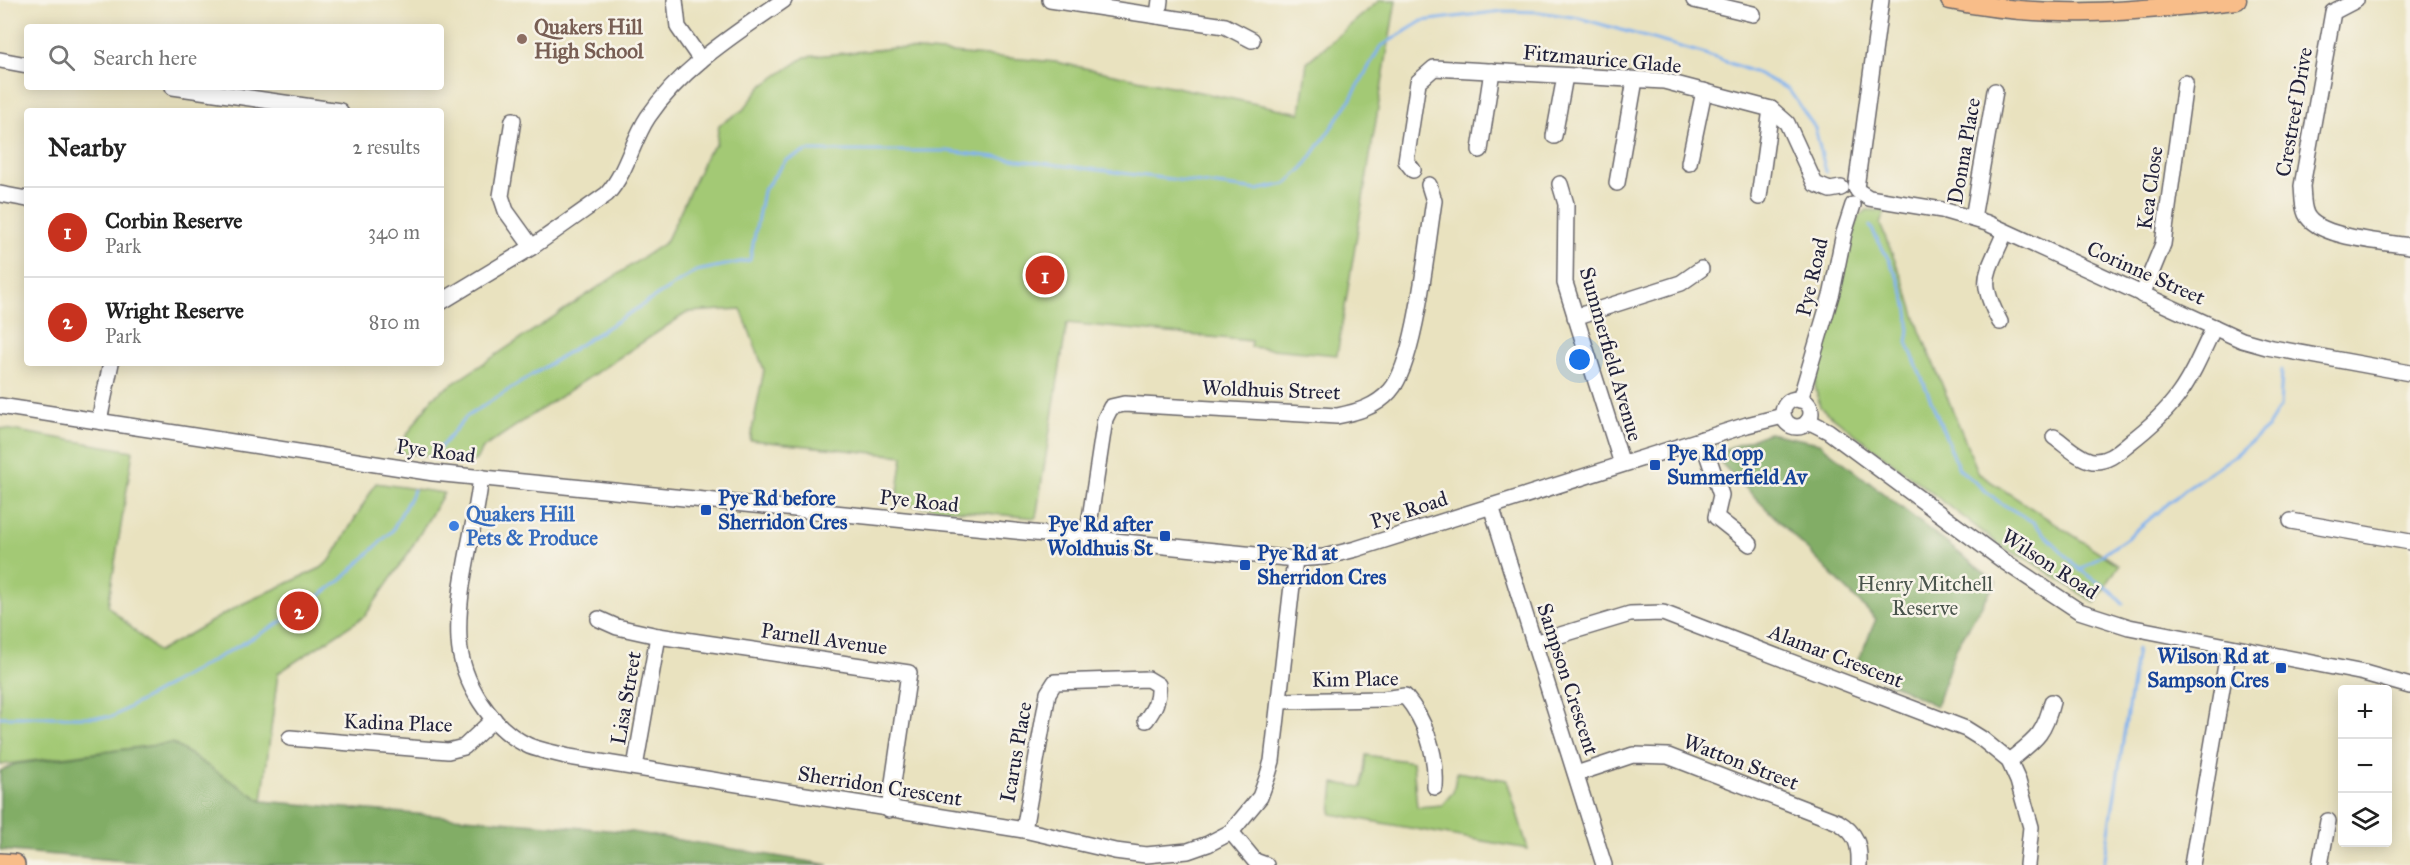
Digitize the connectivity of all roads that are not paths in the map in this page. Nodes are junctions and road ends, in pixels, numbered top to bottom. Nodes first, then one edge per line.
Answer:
1 (675, 0) edge
2 (784, 0) edge
3 (1050, 0) edge
4 (1160, 0) edge
5 (1694, 0) edge
6 (1881, 0) edge
7 (1950, 0) edge
8 (2237, 0) edge
9 (2356, 0) edge
10 (1753, 14) dead end
11 (1158, 16) junction
12 (1252, 40) dead end
13 (0, 60) edge
14 (701, 60) junction
15 (24, 64) edge
16 (1492, 72) junction
17 (1565, 76) junction
18 (1635, 80) junction
19 (2185, 83) dead end
20 (188, 90) edge
21 (1704, 91) junction
22 (1995, 91) dead end
23 (268, 106) edge
24 (297, 108) edge
25 (1771, 109) junction
26 (513, 120) dead end
27 (1554, 136) dead end
28 (1480, 150) dead end
29 (1689, 163) dead end
30 (1413, 170) dead end
31 (1617, 183) dead end
32 (1560, 184) dead end
33 (1429, 185) dead end
34 (0, 194) edge
35 (1849, 195) junction
36 (1759, 197) dead end
37 (24, 198) edge
38 (1973, 218) junction
39 (2006, 232) junction
40 (2410, 246) edge
41 (532, 247) junction
42 (1701, 268) dead end
43 (2142, 295) junction
44 (444, 300) edge
45 (1575, 317) junction
46 (2000, 322) dead end
47 (2214, 327) junction
48 (110, 366) edge
49 (2410, 373) edge
50 (1800, 400) junction
51 (0, 406) edge
52 (1783, 416) junction
53 (99, 421) junction
54 (1808, 421) junction
55 (2054, 437) dead end
56 (1702, 439) junction
57 (1622, 464) junction
58 (481, 477) junction
59 (1491, 506) junction
60 (2291, 520) dead end
61 (1087, 538) junction
62 (2410, 542) edge
63 (1750, 544) dead end
64 (1295, 559) junction
65 (599, 619) dead end
66 (658, 636) junction
67 (1534, 643) junction
68 (2229, 647) junction
69 (2410, 686) edge
70 (1279, 701) junction
71 (2052, 702) dead end
72 (494, 719) junction
73 (1146, 720) dead end
74 (290, 738) dead end
75 (2009, 761) junction
76 (635, 767) junction
77 (1576, 774) junction
78 (1435, 787) dead end
79 (890, 810) junction
80 (2328, 821) dead end
81 (1024, 830) junction
82 (1231, 832) junction
83 (0, 864) edge
84 (14, 865) edge
85 (1266, 865) edge
86 (1604, 865) edge
87 (1859, 865) edge
88 (2027, 865) edge
89 (2192, 865) edge
90 (2320, 865) edge

1 - 14 street
2 - 14 street
3 - 11 street
4 - 11 street
5 - 10 street
6 - 35 street, Pye Road
7 - 8 main road
9 - 40 street, Crestreef Drive
11 - 12 street
13 - 15 street
14 - 41 street
16 - 17 street, Fitzmaurice Glade
16 - 28 street
16 - 30 street, Fitzmaurice Glade
17 - 18 street, Fitzmaurice Glade
17 - 27 street
18 - 21 street, Fitzmaurice Glade
18 - 31 street
19 - 43 street, Kea Close
20 - 23 street
21 - 25 street, Fitzmaurice Glade
21 - 29 street
22 - 38 street, Donna Place
23 - 24 street
25 - 35 street
25 - 36 street
26 - 41 street
32 - 45 street, Summerfield Avenue
33 - 61 street, Woldhuis Street
34 - 37 street
35 - 38 street, Corinne Street
35 - 50 street, Pye Road
38 - 39 street, Corinne Street
39 - 43 street, Corinne Street
39 - 46 street
41 - 44 street
42 - 45 street
43 - 47 street, Corinne Street
45 - 57 street, Summerfield Avenue
47 - 49 street, Corinne Street
47 - 55 street
48 - 53 street
50 - 52 street
50 - 54 street
51 - 53 street, Pye Road
52 - 54 street
52 - 56 street, Pye Road
53 - 58 street, Pye Road
54 - 68 street, Wilson Road
56 - 57 street, Pye Road
56 - 63 street
57 - 59 street, Pye Road
58 - 61 street, Pye Road
58 - 72 street, Sherridon Crescent
59 - 64 street, Pye Road
59 - 67 street, Sampson Crescent
60 - 62 street
61 - 64 street, Pye Road
64 - 70 street, Sherridon Crescent
65 - 66 street, Parnell Avenue
66 - 76 street, Lisa Street
66 - 79 street, Parnell Avenue
67 - 75 street, Alamar Crescent
67 - 77 street, Sampson Crescent
68 - 69 street, Wilson Road
68 - 89 street
70 - 78 street, Kim Place
70 - 82 street, Sherridon Crescent
71 - 75 street
72 - 74 street, Kadina Place
72 - 76 street, Sherridon Crescent
73 - 81 street, Icarus Place
75 - 88 street
76 - 79 street, Sherridon Crescent
77 - 86 street, Sampson Crescent
77 - 87 street, Watton Street
79 - 81 street, Sherridon Crescent
80 - 90 street
81 - 82 street, Sherridon Crescent
82 - 85 street
83 - 84 highway

